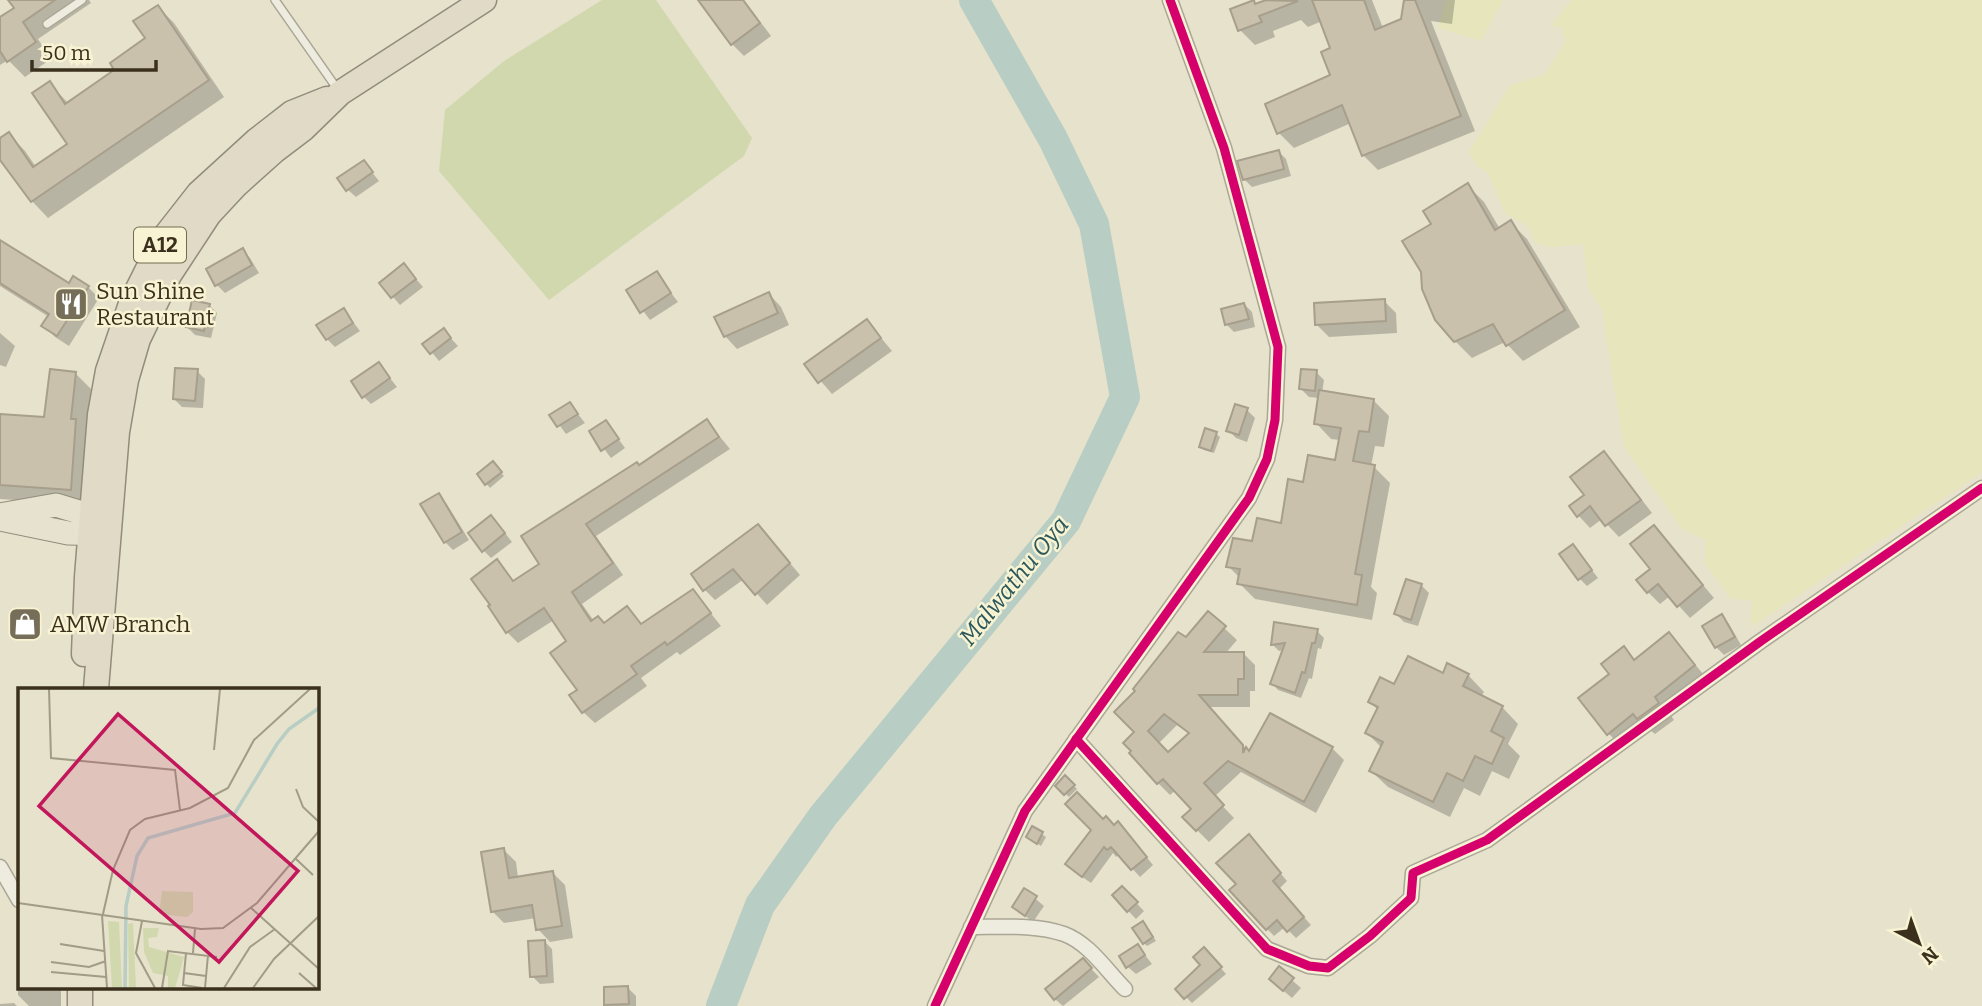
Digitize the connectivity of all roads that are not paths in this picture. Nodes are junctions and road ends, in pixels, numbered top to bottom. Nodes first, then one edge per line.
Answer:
1 (82, 0) edge
2 (275, 0) edge
3 (484, 0) edge
4 (1170, 0) edge
5 (47, 24) dead end
6 (340, 93) junction
7 (95, 475) junction
8 (1982, 488) edge
9 (56, 505) junction
10 (0, 517) edge
11 (101, 525) junction
12 (52, 530) junction
13 (87, 577) junction
14 (83, 688) edge
15 (96, 688) edge
16 (1076, 739) junction
17 (0, 867) edge
18 (18, 898) edge
19 (971, 928) junction
20 (80, 988) edge
21 (1125, 989) dead end
22 (80, 1006) edge
23 (935, 1006) edge

1 - 5 lane
2 - 6 lane
3 - 6 highway, A12
4 - 16 street
6 - 7 highway, A12
6 - 11 highway, A12
7 - 9 main road
7 - 11 highway, A12
8 - 16 street
9 - 10 main road
9 - 11 main road
10 - 12 main road
11 - 12 main road
11 - 13 highway, A12
11 - 15 highway, A12
12 - 13 main road
13 - 14 highway, A12
16 - 19 street
17 - 18 street
19 - 21 street
19 - 23 street
20 - 22 highway

